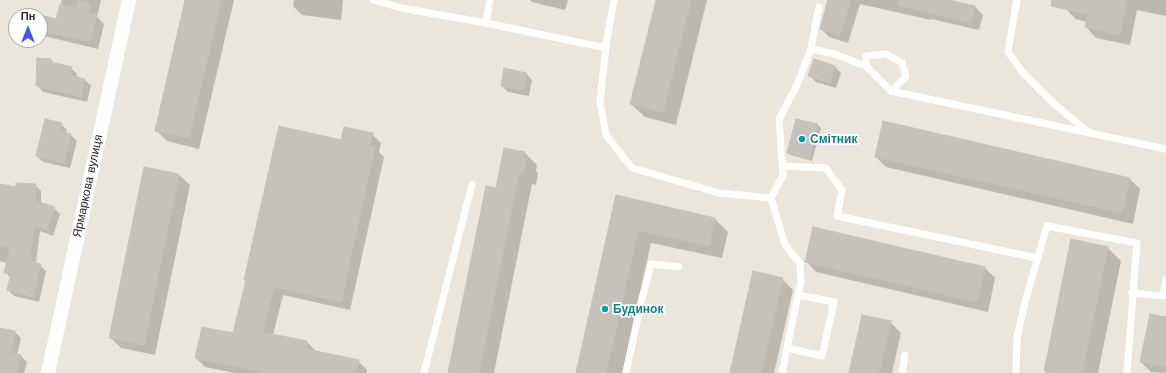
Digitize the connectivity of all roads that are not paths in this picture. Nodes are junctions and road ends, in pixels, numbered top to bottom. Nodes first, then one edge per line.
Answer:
1 (129, 0) edge
2 (373, 0) edge
3 (490, 0) edge
4 (614, 0) edge
5 (1017, 0) edge
6 (819, 7) dead end
7 (486, 23) junction
8 (606, 48) junction
9 (811, 49) junction
10 (866, 66) junction
11 (891, 91) junction
12 (1087, 132) junction
13 (1166, 149) edge
14 (783, 166) junction
15 (472, 184) dead end
16 (771, 198) junction
17 (1037, 258) junction
18 (679, 267) dead end
19 (1166, 280) edge
20 (1132, 293) junction
21 (798, 295) junction
22 (787, 348) junction
23 (905, 355) dead end
24 (48, 373) edge
25 (424, 373) edge
26 (626, 373) edge
27 (782, 373) edge
28 (902, 373) edge
29 (1016, 373) edge
30 (1127, 373) edge

1 - 24 street, Ярмаркова вулиця
2 - 7 lane
3 - 7 lane
4 - 8 lane
5 - 12 lane
6 - 9 lane
7 - 8 lane
8 - 16 lane
9 - 10 lane
9 - 14 lane
10 - 11 lane
10 - 11 lane
11 - 12 lane
12 - 13 lane
14 - 16 lane
14 - 17 lane
15 - 25 lane
16 - 21 lane
17 - 20 lane
17 - 29 lane
18 - 26 lane
19 - 20 lane
20 - 30 lane
21 - 22 lane
21 - 22 lane
22 - 27 lane
23 - 28 lane

